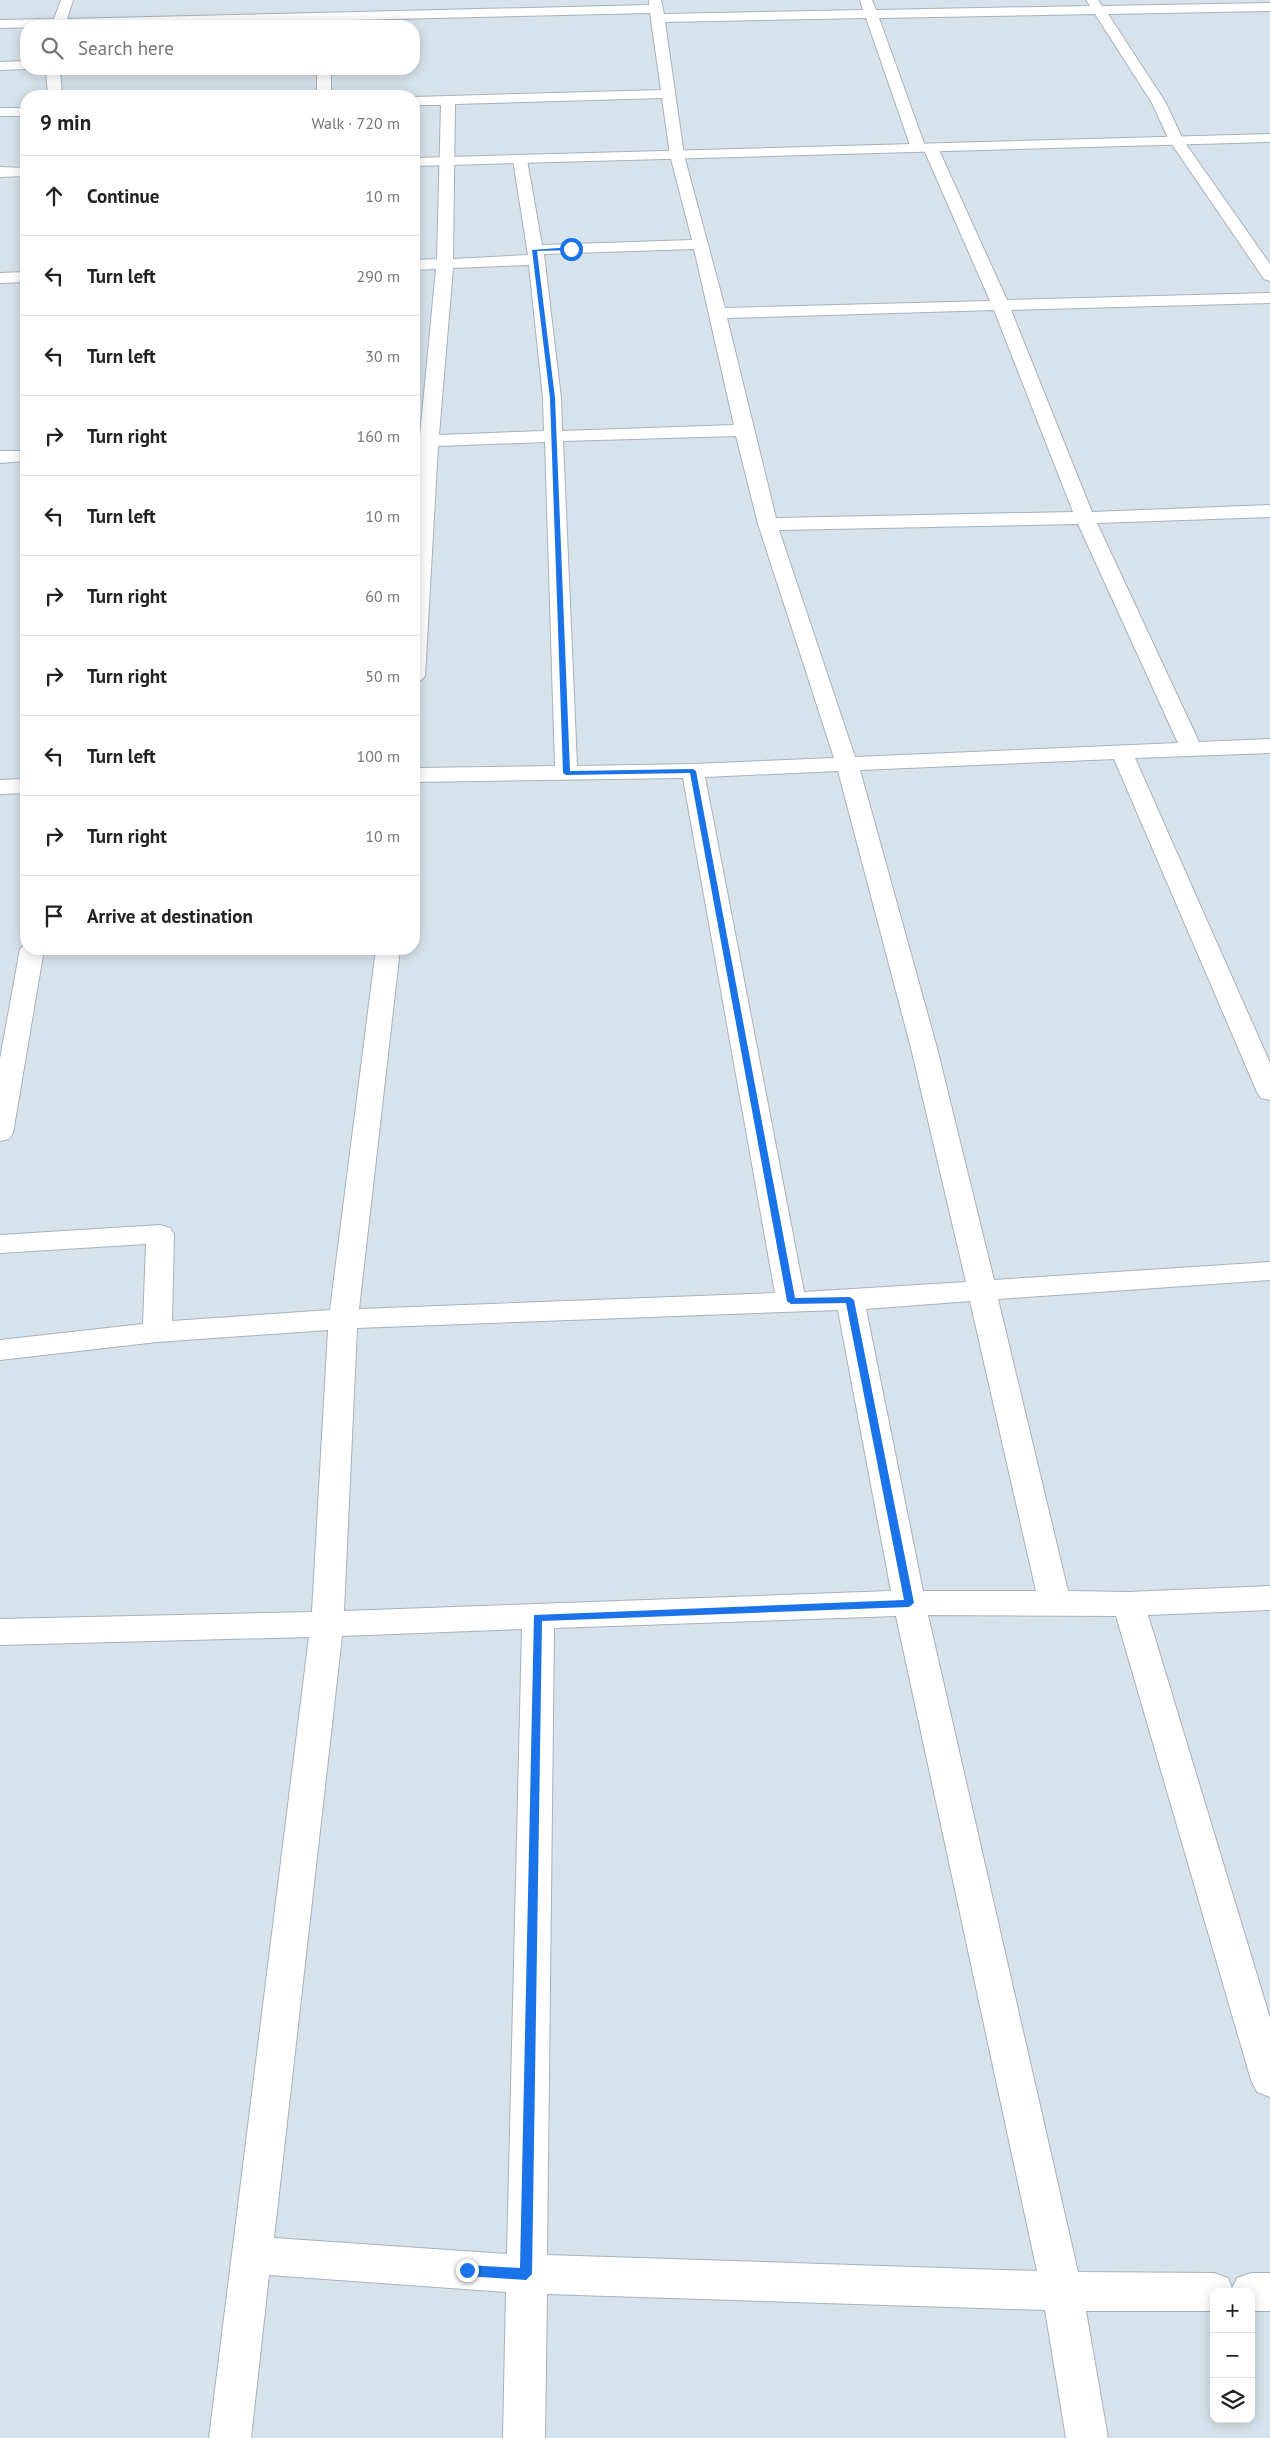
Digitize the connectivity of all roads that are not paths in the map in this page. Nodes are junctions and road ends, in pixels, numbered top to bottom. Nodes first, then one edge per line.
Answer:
1 (67, 0) edge
2 (325, 0) edge
3 (866, 0) edge
4 (1095, 5) edge
5 (1270, 7) edge
6 (657, 9) edge
7 (871, 15) junction
8 (60, 20) edge
9 (324, 20) edge
10 (352, 20) edge
11 (0, 24) edge
12 (20, 24) edge
13 (20, 65) edge
14 (0, 66) edge
15 (53, 75) edge
16 (324, 75) edge
17 (55, 90) edge
18 (324, 90) edge
19 (667, 94) junction
20 (448, 100) junction
21 (420, 101) edge
22 (0, 112) edge
23 (20, 112) edge
24 (1270, 138) edge
25 (1176, 140) junction
26 (925, 148) junction
27 (677, 155) junction
28 (520, 160) junction
29 (420, 162) edge
30 (447, 162) junction
31 (0, 172) edge
32 (20, 172) edge
33 (700, 244) junction
34 (535, 255) junction
35 (444, 264) junction
36 (420, 265) edge
37 (1270, 276) edge
38 (20, 277) edge
39 (0, 278) edge
40 (1270, 298) edge
41 (1001, 306) junction
42 (717, 313) junction
43 (744, 430) junction
44 (554, 436) junction
45 (421, 441) edge
46 (20, 456) edge
47 (0, 458) edge
48 (420, 475) edge
49 (1270, 511) edge
50 (1085, 518) junction
51 (768, 524) junction
52 (1270, 746) edge
53 (1191, 748) junction
54 (1121, 751) junction
55 (847, 765) junction
56 (693, 771) junction
57 (566, 773) junction
58 (420, 775) edge
59 (20, 786) edge
60 (0, 787) edge
61 (31, 955) edge
62 (387, 955) edge
63 (1270, 1092) edge
64 (0, 1134) edge
65 (0, 1244) edge
66 (1270, 1271) edge
67 (981, 1292) junction
68 (850, 1300) junction
69 (791, 1301) junction
70 (343, 1320) junction
71 (157, 1332) junction
72 (0, 1350) edge
73 (1270, 1598) edge
74 (1054, 1602) junction
75 (909, 1603) junction
76 (1128, 1604) junction
77 (538, 1617) junction
78 (327, 1624) junction
79 (0, 1632) edge
80 (1270, 2080) edge
81 (251, 2256) junction
82 (526, 2274) junction
83 (1062, 2291) junction
84 (1210, 2292) edge
85 (1255, 2292) edge
86 (1270, 2292) edge
87 (230, 2438) edge
88 (524, 2438) edge
89 (1087, 2438) edge

1 - 8 street
2 - 9 street
3 - 7 street
4 - 5 street
4 - 7 street
4 - 25 street
6 - 7 street
6 - 10 street
6 - 19 street
7 - 26 street
11 - 12 street
13 - 14 street
15 - 17 street
16 - 18 street
19 - 20 street
19 - 27 street
20 - 21 street
20 - 30 street
22 - 23 street
24 - 25 street
25 - 26 street
25 - 37 street
26 - 27 street
26 - 41 street
27 - 28 street
27 - 33 street
28 - 30 street
28 - 34 street
29 - 30 street
30 - 35 street
31 - 32 street
33 - 34 street
33 - 42 street
34 - 35 street
34 - 44 street
35 - 36 street
35 - 45 street
38 - 39 street
40 - 41 street
41 - 42 street
41 - 50 street
42 - 43 street
43 - 44 street
43 - 51 street
44 - 45 street
44 - 57 street
45 - 48 street
46 - 47 street
49 - 50 street
50 - 51 street
50 - 53 street
51 - 55 street
52 - 53 street
53 - 54 street
54 - 55 street
54 - 63 street
55 - 56 street
55 - 67 street
56 - 57 street
56 - 69 street
57 - 58 street
59 - 60 street
61 - 64 street
62 - 70 street
65 - 71 street
66 - 67 street
67 - 68 street
67 - 74 street
68 - 69 street
68 - 75 street
69 - 70 street
70 - 71 street
70 - 78 street
71 - 72 street
73 - 76 street
74 - 75 street
74 - 76 street
75 - 77 street
75 - 83 street
76 - 80 street
77 - 78 street
77 - 82 street
78 - 79 street
78 - 81 street
81 - 82 street
81 - 87 street
82 - 83 street
82 - 88 street
83 - 84 street
83 - 89 street
85 - 86 street

